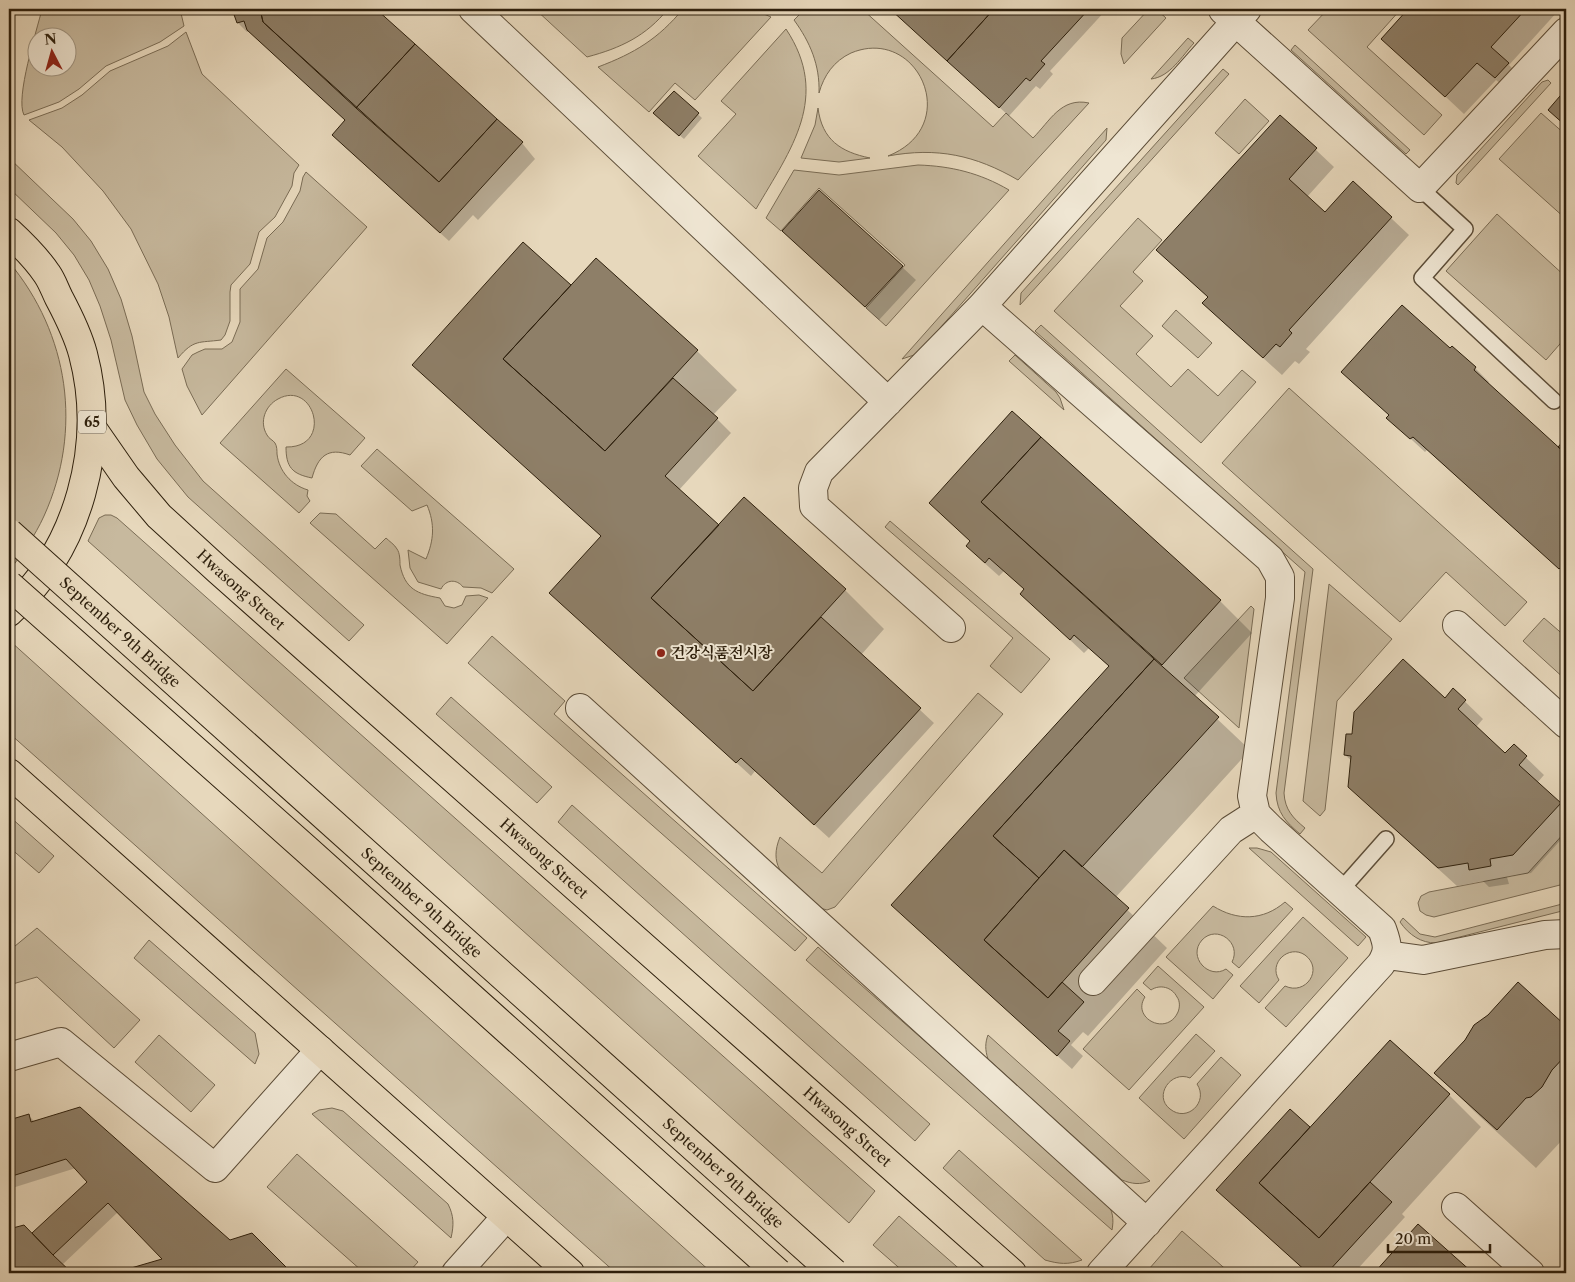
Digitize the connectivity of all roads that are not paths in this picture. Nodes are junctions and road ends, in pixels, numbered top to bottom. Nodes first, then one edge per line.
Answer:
1 (473, 9) edge
2 (1235, 13) edge
3 (1566, 32) edge
4 (1420, 188) junction
5 (9, 232) edge
6 (982, 306) junction
7 (1554, 401) dead end
8 (888, 402) junction
9 (92, 428) junction
10 (9, 533) edge
11 (9, 585) edge
12 (9, 612) edge
13 (1457, 625) dead end
14 (951, 628) dead end
15 (580, 708) dead end
16 (1566, 724) edge
17 (9, 773) edge
18 (1256, 814) junction
19 (1386, 839) dead end
20 (1340, 891) junction
21 (1566, 934) edge
22 (1387, 955) junction
23 (1093, 982) dead end
24 (320, 1050) junction
25 (9, 1057) edge
26 (1456, 1207) dead end
27 (506, 1217) junction
28 (1147, 1223) junction
29 (456, 1273) edge
30 (570, 1273) edge
31 (778, 1273) edge
32 (834, 1273) edge
33 (1012, 1273) edge
34 (1101, 1273) edge
35 (1530, 1273) edge

1 - 8 street
2 - 4 street
2 - 6 street
3 - 4 street
4 - 7 lane
5 - 9 main road, 65
6 - 8 street
6 - 18 street
8 - 14 street
9 - 12 main road, 65
9 - 33 main road, Hwasong Street
10 - 32 main road, September 9th Bridge, bridge
11 - 31 main road, bridge
13 - 16 street
15 - 28 street
17 - 24 main road
18 - 20 street
18 - 23 street
19 - 20 lane
20 - 22 street
21 - 22 street
22 - 28 street
24 - 25 street
24 - 27 main road
26 - 35 street
27 - 29 street
27 - 30 main road
28 - 34 street

